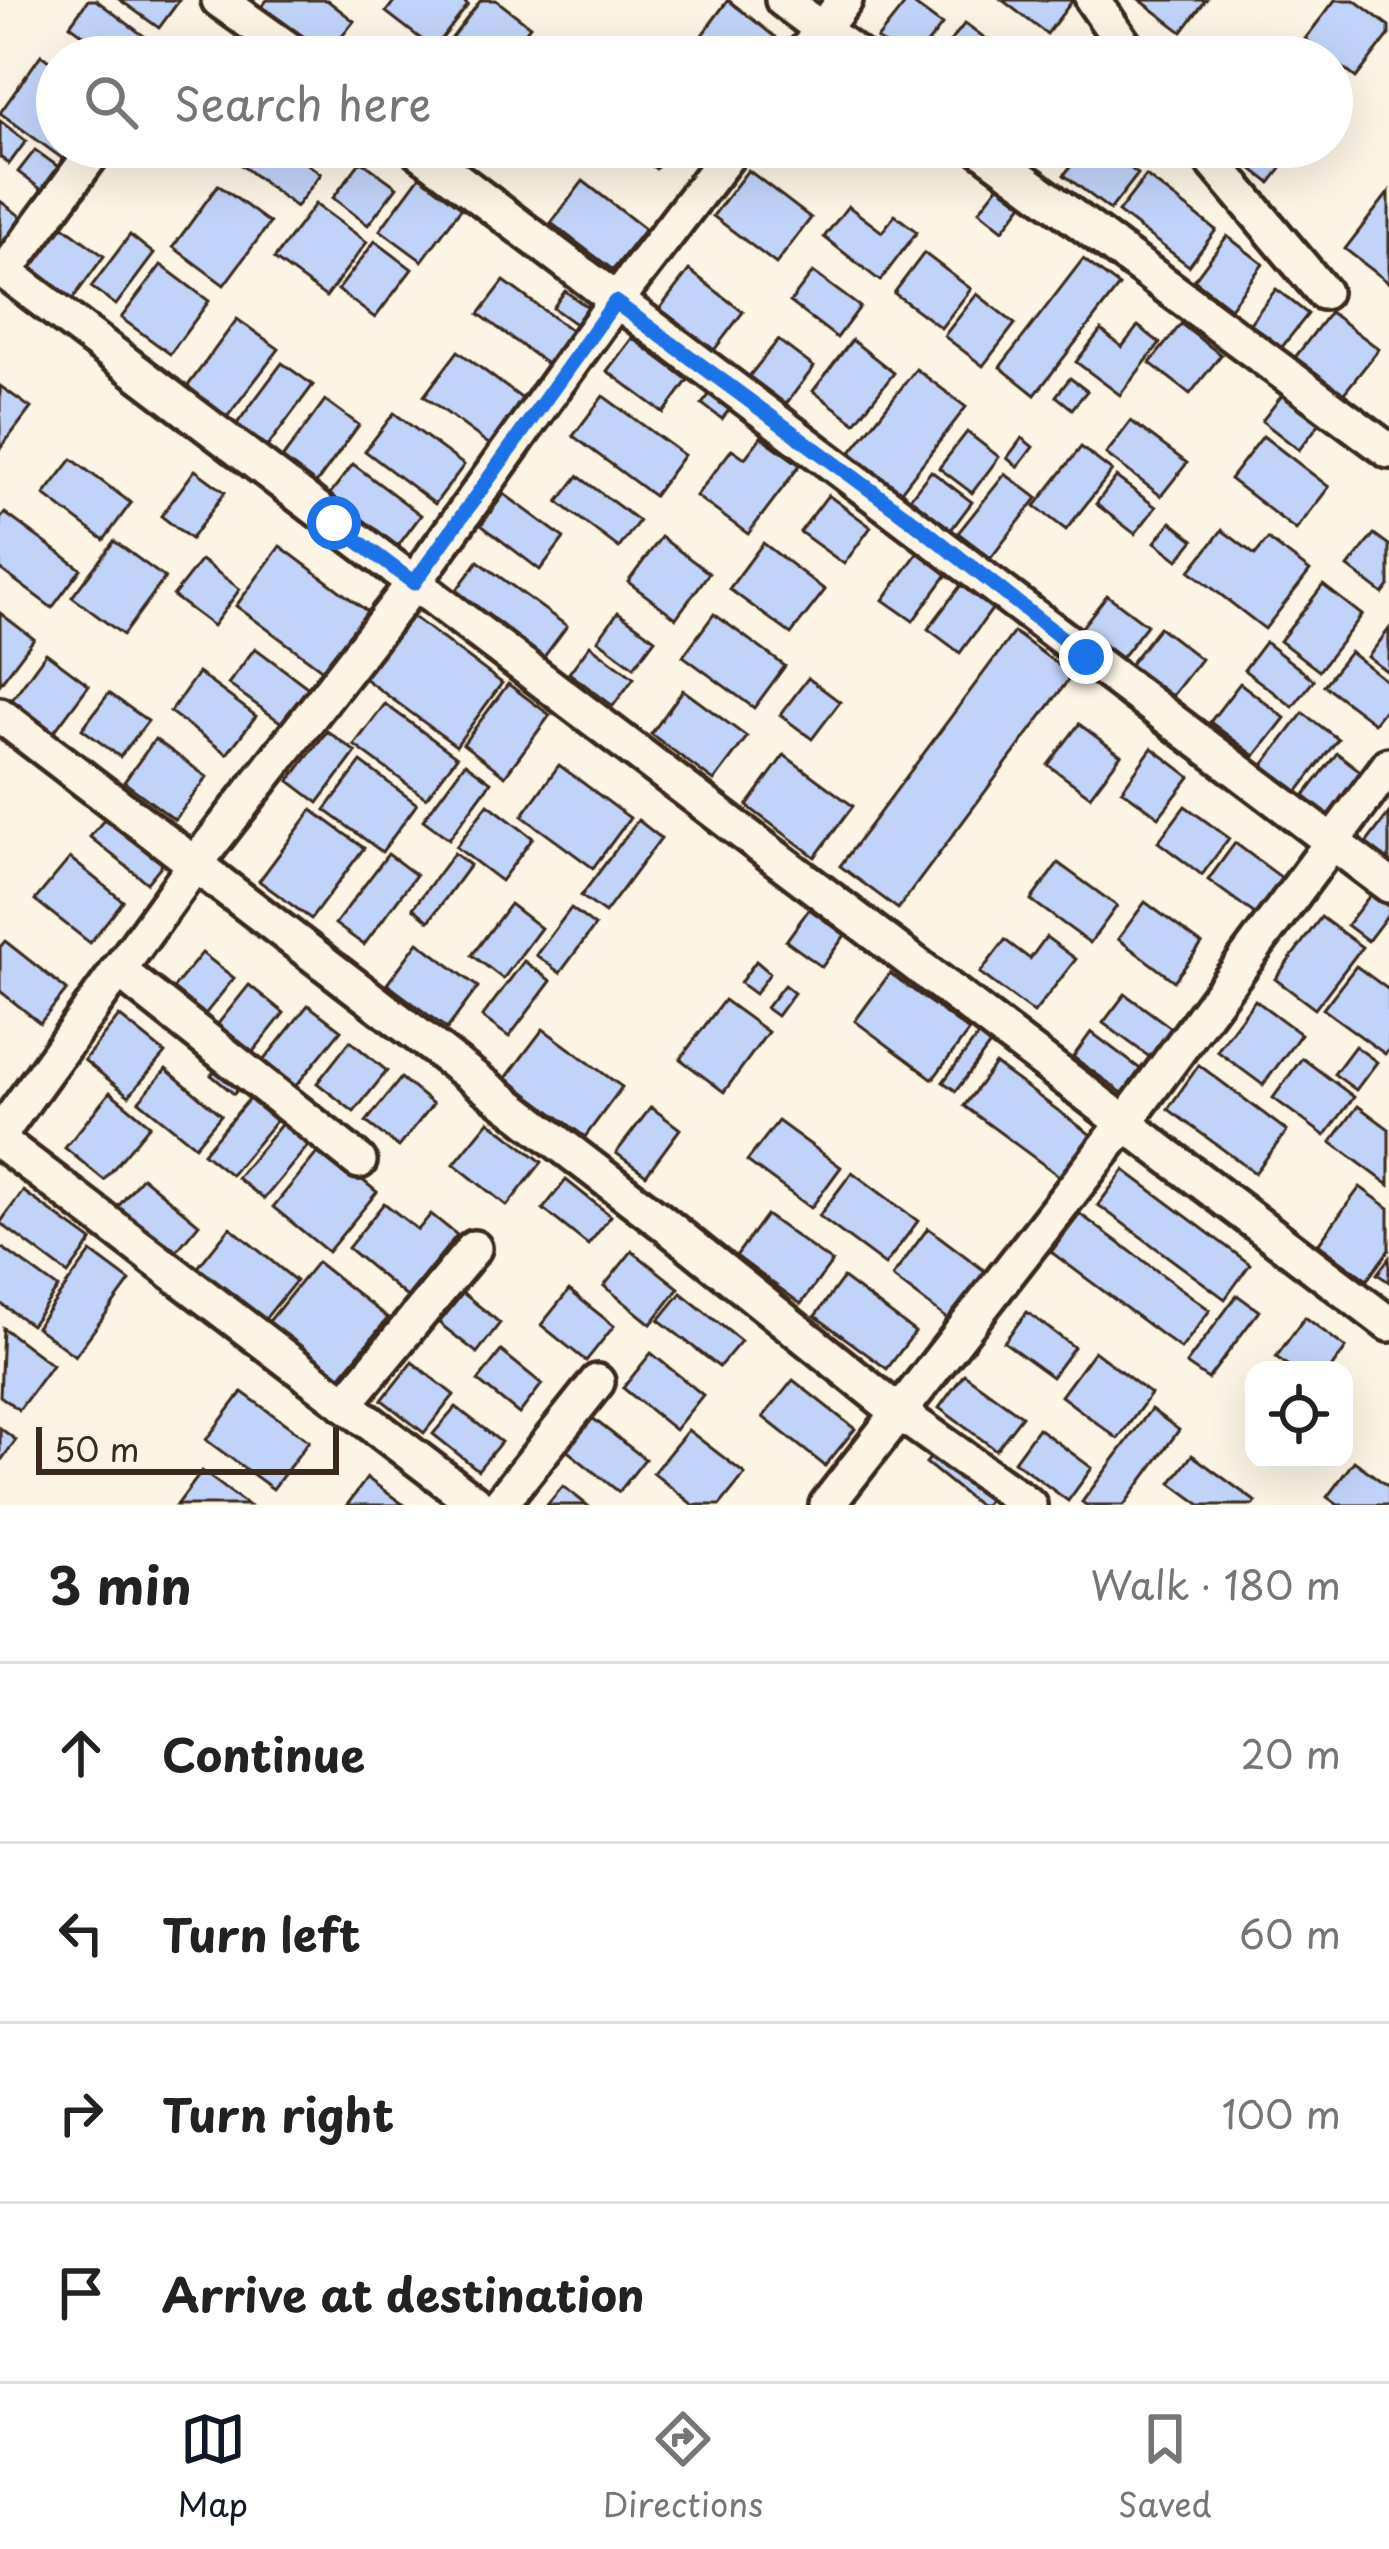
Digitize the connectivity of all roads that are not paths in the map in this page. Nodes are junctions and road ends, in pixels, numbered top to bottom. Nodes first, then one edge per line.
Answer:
1 (219, 0) edge
2 (782, 0) edge
3 (845, 0) edge
4 (1093, 0) edge
5 (270, 36) edge
6 (807, 36) edge
7 (817, 36) edge
8 (1118, 36) edge
9 (81, 168) edge
10 (441, 168) edge
11 (718, 168) edge
12 (1007, 168) edge
13 (1220, 168) edge
14 (3, 270) edge
15 (1323, 292) dead end
16 (615, 302) junction
17 (1389, 451) edge
18 (414, 583) junction
19 (0, 715) edge
20 (1389, 765) edge
21 (1333, 840) junction
22 (196, 862) junction
23 (1389, 885) edge
24 (118, 970) junction
25 (1124, 1124) junction
26 (0, 1138) edge
27 (358, 1161) dead end
28 (473, 1247) dead end
29 (1389, 1324) edge
30 (597, 1382) dead end
31 (345, 1404) junction
32 (897, 1411) junction
33 (478, 1505) edge
34 (499, 1505) edge
35 (826, 1505) edge
36 (1029, 1505) edge

1 - 5 street
2 - 6 street
3 - 7 street
4 - 8 street
9 - 14 street
10 - 16 street
11 - 16 street
12 - 17 street
13 - 15 street
14 - 18 street
16 - 18 street
16 - 21 street
18 - 22 street
18 - 25 street
19 - 22 street
20 - 21 street
21 - 23 street
21 - 25 street
22 - 24 street
22 - 32 street
24 - 26 street
24 - 27 street
25 - 29 street
25 - 32 street
26 - 31 street
28 - 31 street
30 - 34 street
31 - 33 street
32 - 35 street
32 - 36 street

